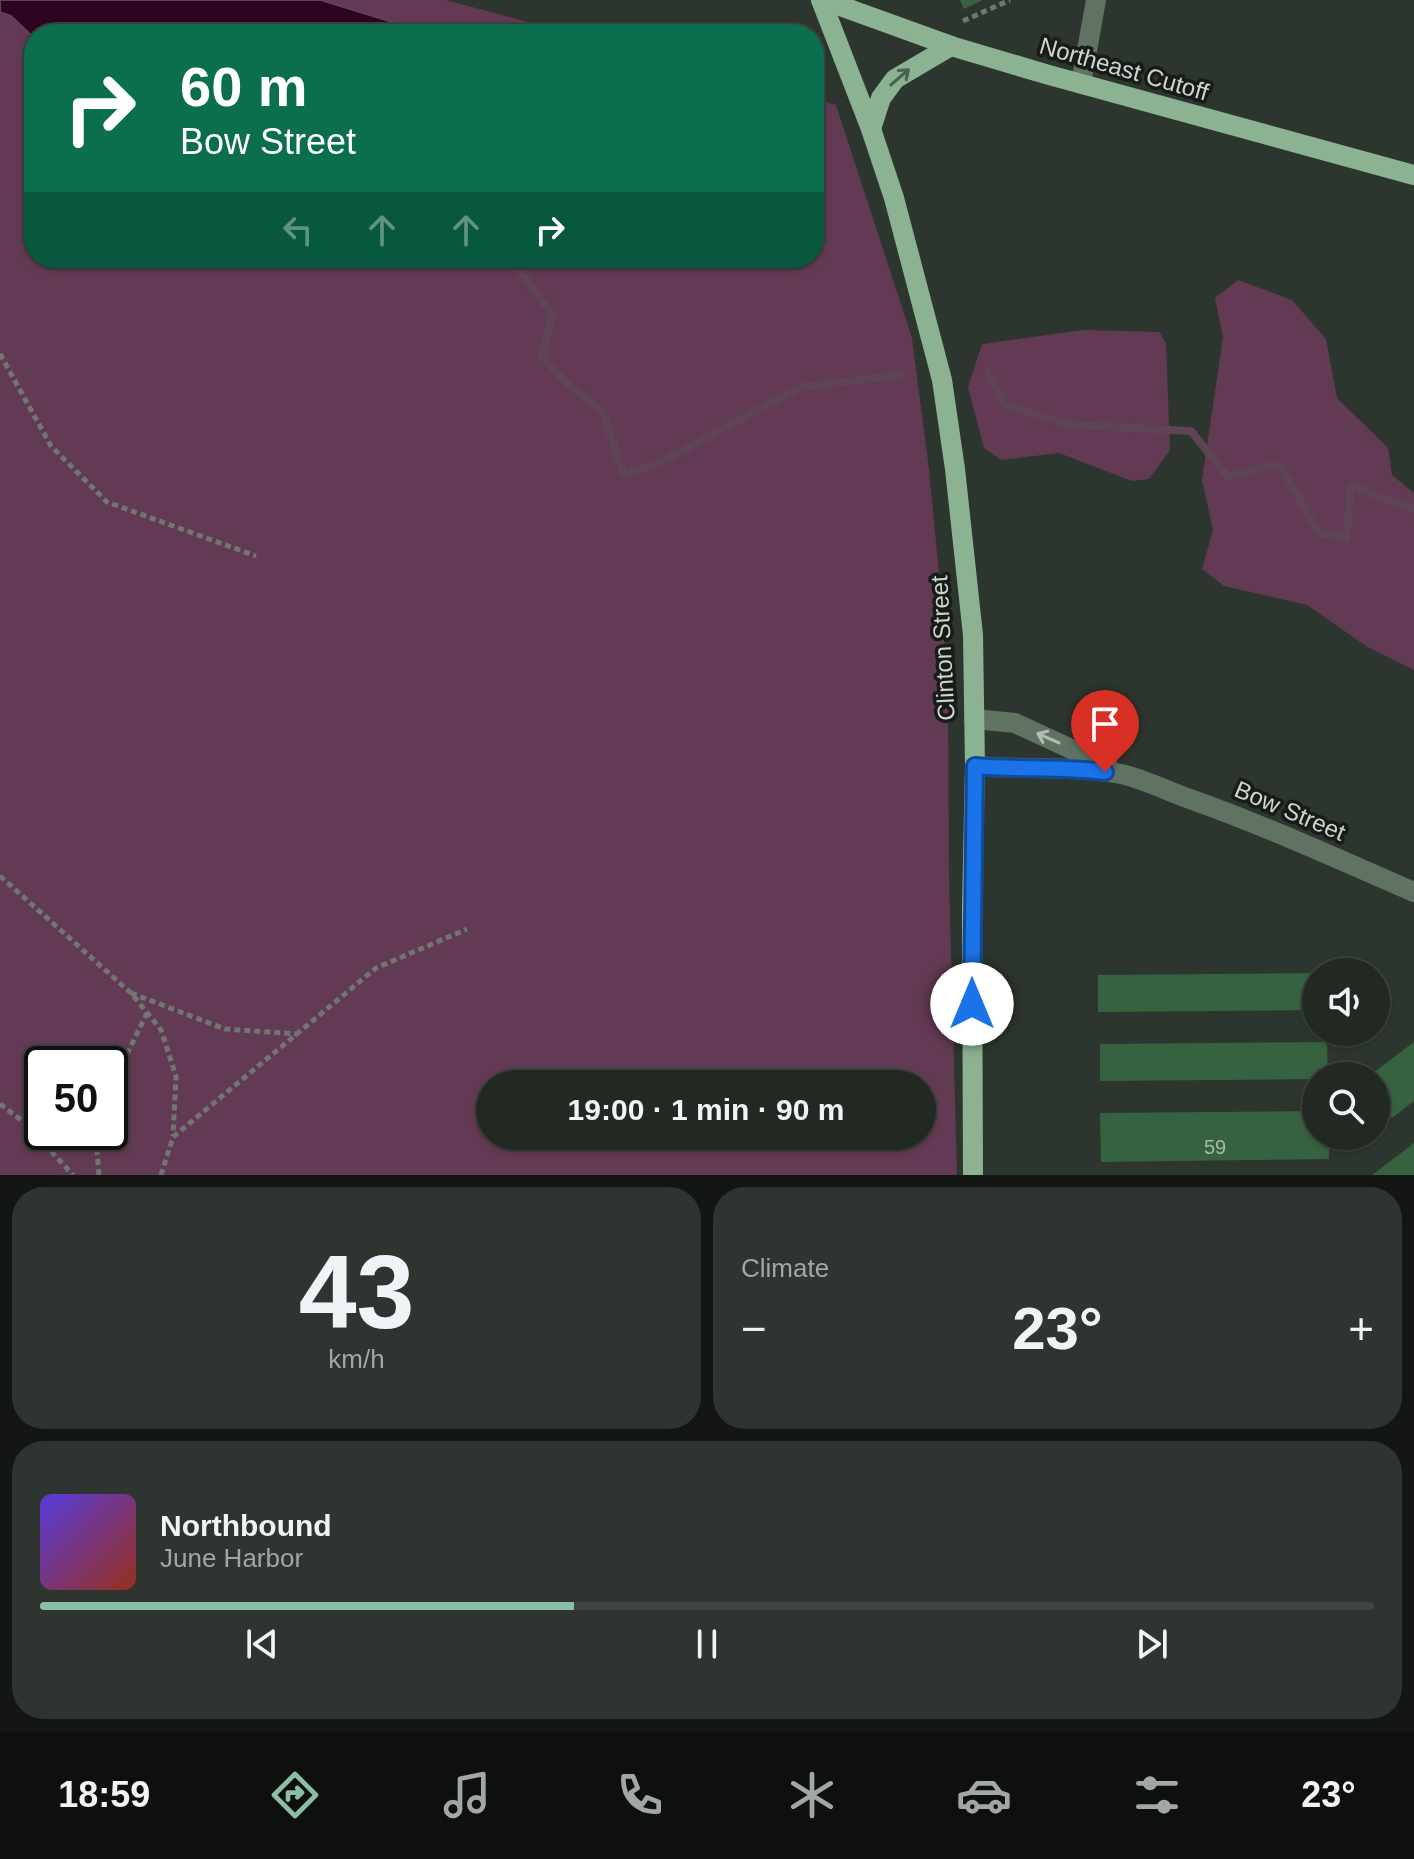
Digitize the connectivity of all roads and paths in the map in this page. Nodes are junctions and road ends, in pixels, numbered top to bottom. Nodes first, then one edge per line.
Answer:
1 (823, 0) edge
2 (1010, 0) edge
3 (1096, 0) edge
4 (963, 21) dead end
5 (951, 46) junction
6 (1081, 84) junction
7 (871, 129) junction
8 (1414, 175) edge
9 (0, 354) edge
10 (256, 556) dead end
11 (974, 719) junction
12 (975, 766) junction
13 (1144, 782) junction
14 (0, 876) edge
15 (1414, 892) edge
16 (467, 929) dead end
17 (131, 993) junction
18 (147, 1013) junction
19 (299, 1034) junction
20 (128, 1052) edge
21 (0, 1104) edge
22 (173, 1137) junction
23 (97, 1150) edge
24 (73, 1175) edge
25 (99, 1175) edge
26 (161, 1175) edge
27 (973, 1175) edge

1 - 5 main road, Northeast Cutoff
1 - 7 main road, Clinton Street
2 - 4 path
3 - 6 street
5 - 6 main road, Northeast Cutoff
7 -> 5 main road
6 - 8 main road, Northeast Cutoff
7 - 11 main road, Clinton Street
9 - 10 path
11 - 12 main road, Clinton Street
13 -> 11 street, Bow Street
12 - 13 street, Bow Street
12 - 27 main road, Clinton Street
13 - 15 street, Bow Street
14 - 17 path
16 - 19 path
17 - 18 path
17 - 19 path
18 - 20 path
18 - 22 path
19 - 22 path
21 - 24 path
22 - 26 path
23 - 25 path

